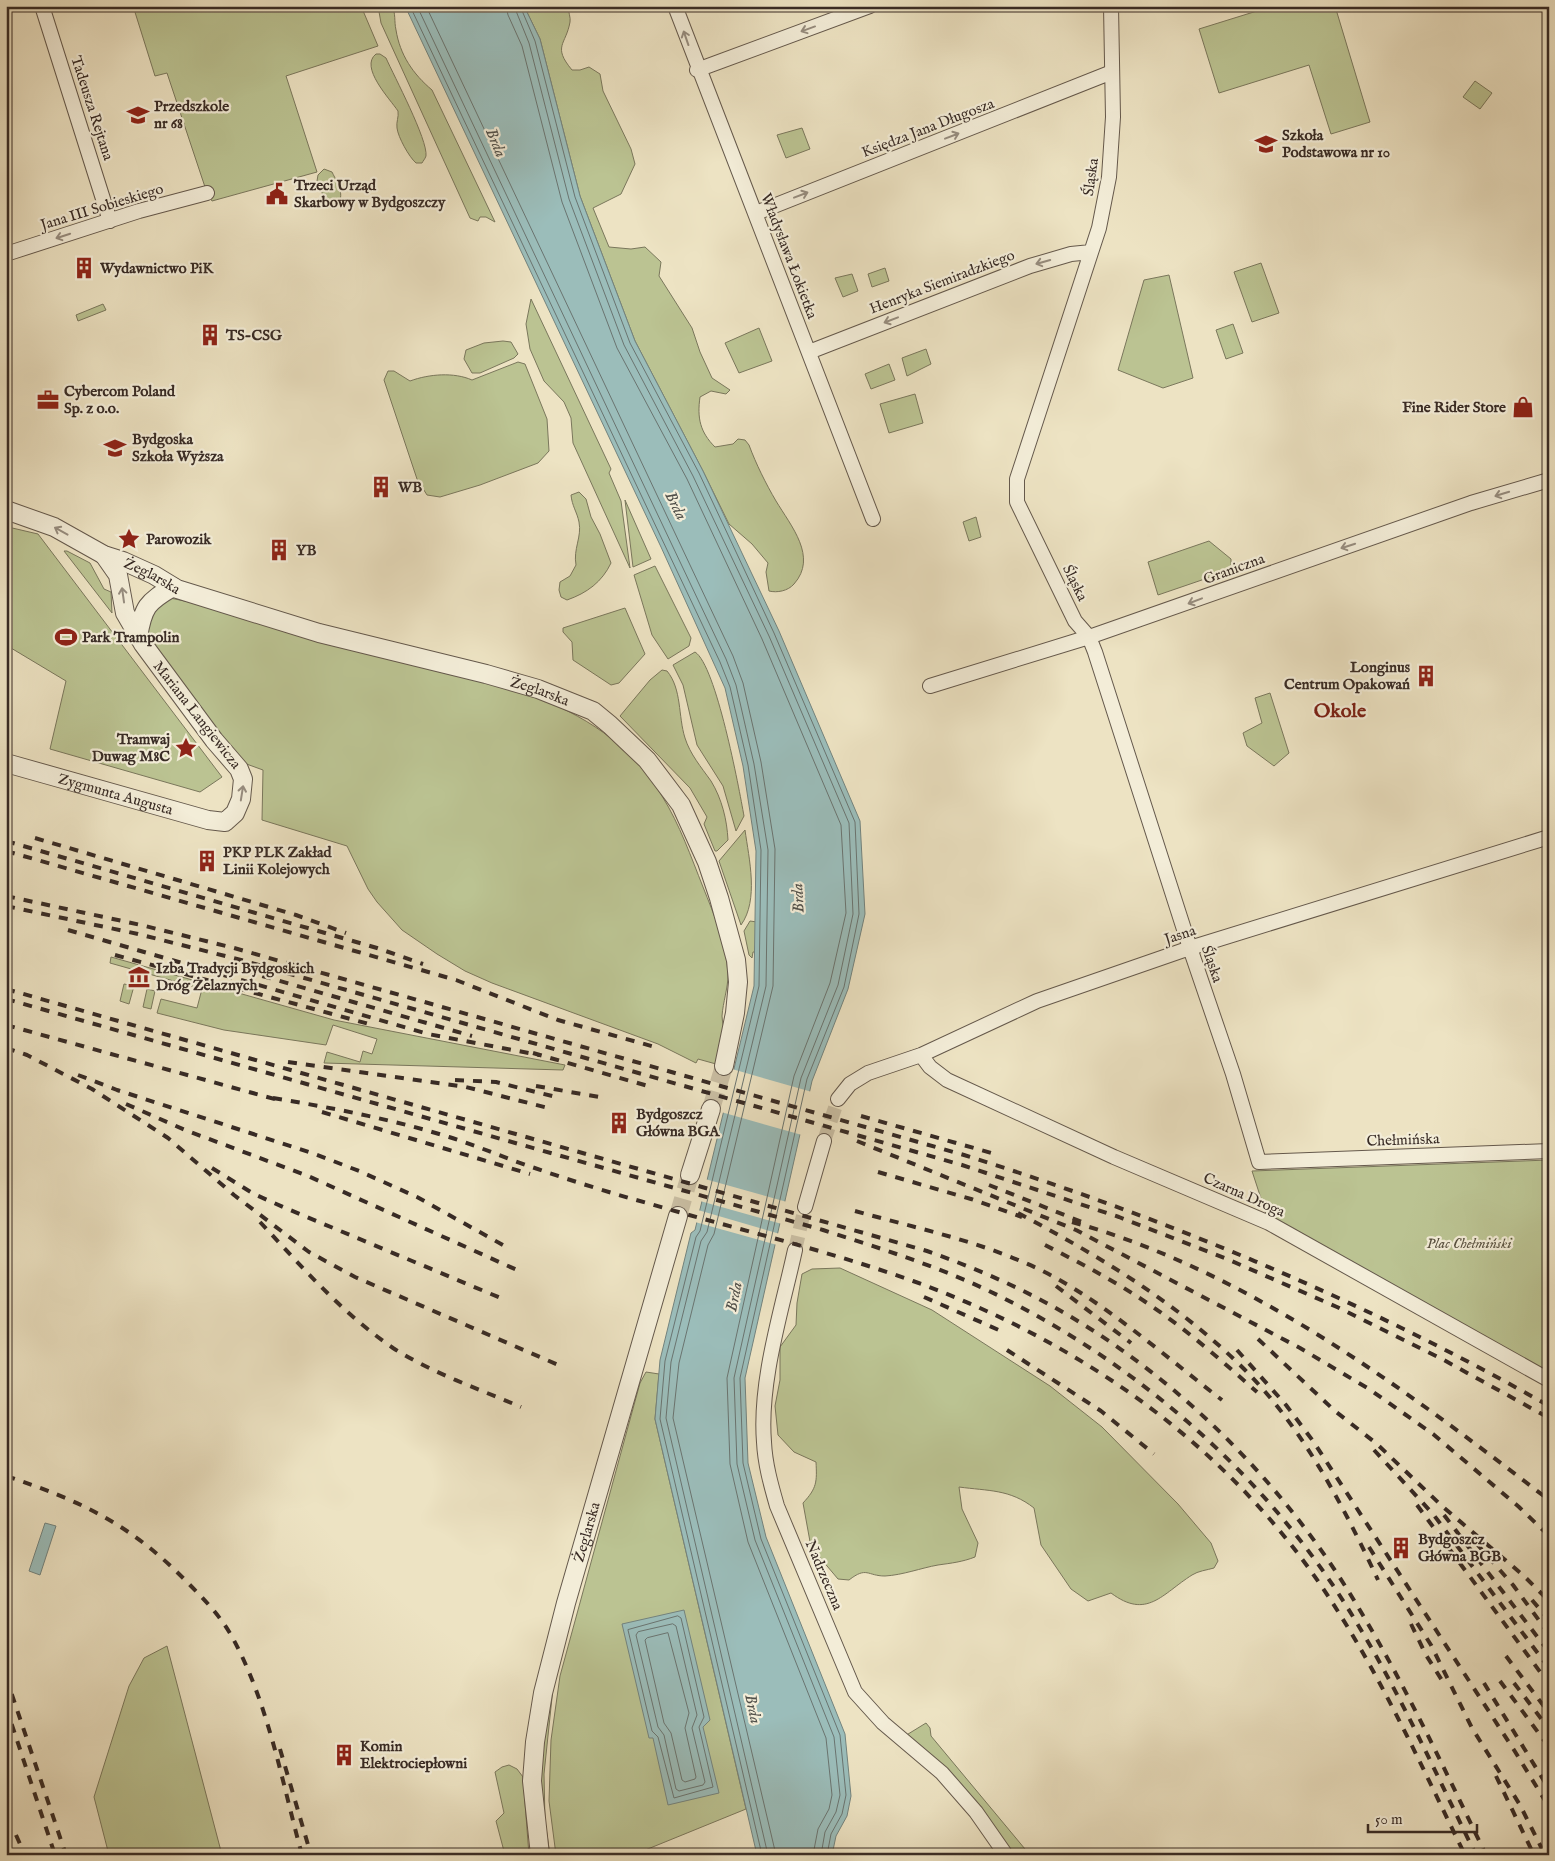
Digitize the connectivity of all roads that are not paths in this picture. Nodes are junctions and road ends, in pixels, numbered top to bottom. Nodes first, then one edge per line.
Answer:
1 (42, 6) edge
2 (674, 6) edge
3 (870, 6) edge
4 (1111, 6) edge
5 (697, 70) junction
6 (1112, 72) junction
7 (207, 193) dead end
8 (756, 213) junction
9 (110, 220) junction
10 (1091, 252) junction
11 (6, 254) edge
12 (809, 352) junction
13 (1549, 480) edge
14 (6, 510) edge
15 (873, 519) dead end
16 (104, 555) junction
17 (173, 587) junction
18 (138, 637) junction
19 (1089, 637) junction
20 (930, 686) dead end
21 (6, 763) edge
22 (225, 822) joint
23 (1549, 837) edge
24 (1190, 948) junction
25 (921, 1055) junction
26 (724, 1066) tunnel mouth
27 (838, 1099) tunnel mouth
28 (711, 1109) tunnel mouth
29 (824, 1141) tunnel mouth
30 (1549, 1151) edge
31 (1259, 1162) joint
32 (690, 1175) tunnel mouth
33 (805, 1208) tunnel mouth
34 (678, 1216) tunnel mouth
35 (795, 1250) tunnel mouth
36 (1549, 1380) edge
37 (540, 1855) edge
38 (1006, 1855) edge

1 - 9 street, Tadeusza Rejtana
5 -> 2 street, Władysława Łokietka
3 -> 5 street
4 - 6 street, Śląska
5 - 8 street, Władysława Łokietka
8 -> 6 street, Księdza Jana Długosza
6 - 10 street, Śląska
7 - 9 street, Jana III Sobieskiego
8 - 12 street, Władysława Łokietka
9 -> 11 street, Jana III Sobieskiego
10 -> 12 street, Henryka Siemiradzkiego
10 - 19 street, Śląska
12 - 15 street, Władysława Łokietka
13 -> 19 street, Graniczna
16 -> 14 street, Żeglarska
16 - 17 street, Żeglarska
18 -> 16 street, Mariana Langiewicza
17 - 18 street
17 - 26 street, Żeglarska
22 -> 18 street, Mariana Langiewicza
19 - 20 street, Graniczna
19 - 24 street, Śląska
21 - 22 street, Zygmunta Augusta
23 - 24 street, Jasna
24 - 25 street, Jasna
24 - 31 street, Śląska
25 - 27 street, Jasna
25 - 36 street, Czarna Droga
28 - 32 street
29 - 33 street
30 - 31 street, Chełmińska
34 - 37 street, Żeglarska
35 - 38 street, Nadrzeczna

